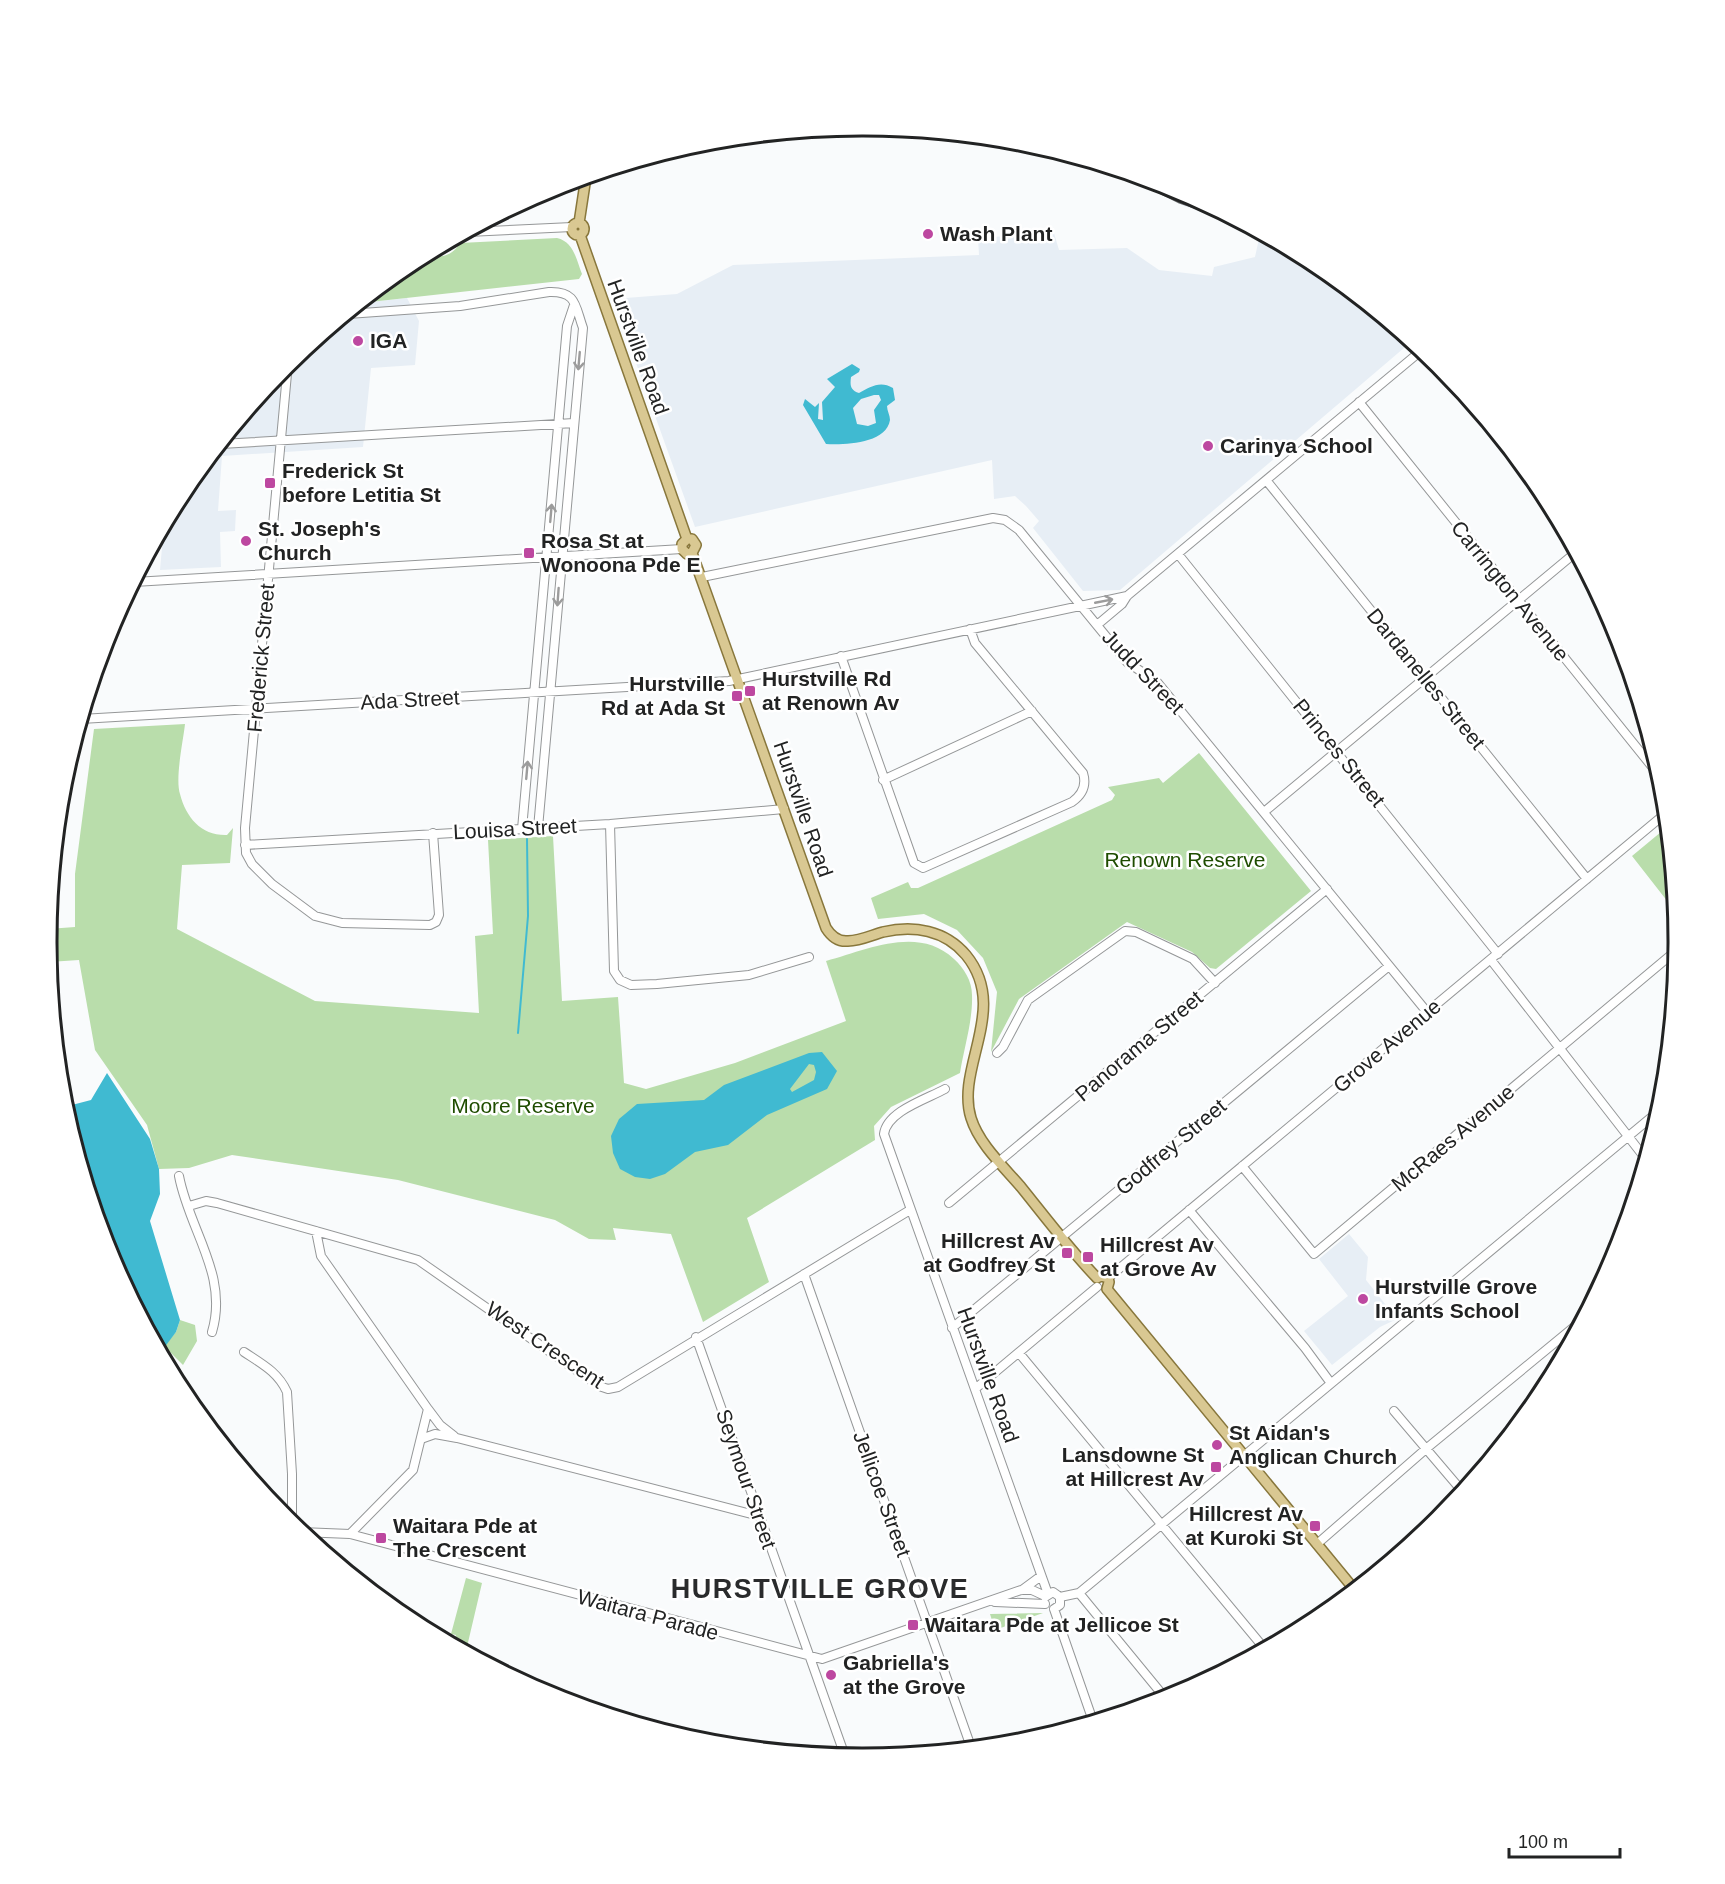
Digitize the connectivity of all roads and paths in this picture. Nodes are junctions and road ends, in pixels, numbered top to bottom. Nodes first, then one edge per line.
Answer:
1 (584, 186) edge
2 (577, 228) junction
3 (484, 231) edge
4 (574, 304) junction
5 (359, 313) edge
6 (1415, 356) edge
7 (287, 379) edge
8 (1359, 402) junction
9 (558, 423) junction
10 (574, 423) junction
11 (281, 441) junction
12 (230, 444) edge
13 (1266, 480) junction
14 (687, 539) junction
15 (682, 549) junction
16 (692, 553) junction
17 (1178, 554) junction
18 (561, 557) junction
19 (1570, 557) edge
20 (547, 558) junction
21 (268, 575) junction
22 (702, 577) junction
23 (142, 582) edge
24 (1127, 596) junction
25 (1518, 601) junction
26 (1081, 605) junction
27 (1097, 625) junction
28 (970, 629) junction
29 (841, 656) junction
30 (738, 679) junction
31 (1425, 679) junction
32 (550, 692) junction
33 (534, 693) junction
34 (256, 709) junction
35 (1032, 711) junction
36 (89, 719) edge
37 (1337, 752) junction
38 (1648, 762) edge
39 (884, 780) junction
40 (784, 809) junction
41 (1264, 812) junction
42 (1658, 819) edge
43 (610, 824) junction
44 (538, 828) junction
45 (522, 829) junction
46 (434, 833) junction
47 (245, 845) junction
48 (1587, 879) junction
49 (1328, 889) junction
50 (1498, 954) junction
51 (809, 957) dead end
52 (1667, 958) edge
53 (1491, 960) junction
54 (1389, 966) junction
55 (1215, 983) junction
56 (1427, 1012) junction
57 (1559, 1048) junction
58 (997, 1053) dead end
59 (945, 1089) dead end
60 (1648, 1120) edge
61 (1628, 1137) junction
62 (1641, 1152) edge
63 (1000, 1161) junction
64 (1242, 1166) junction
65 (179, 1176) dead end
66 (949, 1203) dead end
67 (189, 1206) junction
68 (910, 1210) junction
69 (1189, 1210) junction
70 (316, 1231) junction
71 (1063, 1238) junction
72 (804, 1274) junction
73 (1102, 1283) junction
74 (952, 1328) junction
75 (212, 1332) dead end
76 (1566, 1333) edge
77 (696, 1337) junction
78 (244, 1352) dead end
79 (1019, 1353) junction
80 (1330, 1382) junction
81 (975, 1389) junction
82 (428, 1409) junction
83 (1394, 1411) dead end
84 (457, 1438) junction
85 (421, 1439) junction
86 (1427, 1448) junction
87 (1244, 1455) junction
88 (1457, 1485) edge
89 (292, 1511) edge
90 (759, 1516) junction
91 (1160, 1524) junction
92 (315, 1533) edge
93 (350, 1534) junction
94 (1317, 1544) junction
95 (1041, 1576) junction
96 (1349, 1584) edge
97 (1021, 1590) junction
98 (1079, 1593) junction
99 (1060, 1597) junction
100 (1046, 1598) junction
101 (991, 1602) junction
102 (1054, 1609) junction
103 (928, 1625) junction
104 (1260, 1643) edge
105 (809, 1658) junction
106 (1160, 1690) edge
107 (1091, 1714) edge
108 (969, 1741) edge
109 (842, 1747) edge

1 - 2 main road, Hurstville Road
2 - 3 street
2 - 14 main road, Hurstville Road
4 - 5 street
4 - 9 street
4 -> 10 street
6 - 8 street
7 - 11 street, Frederick Street
8 - 13 street
8 - 25 street, Carrington Avenue
9 - 10 street
9 - 11 street
20 -> 9 street
10 - 18 street
11 - 12 street
11 - 21 street, Frederick Street
13 - 17 street
13 - 31 street, Dardanelles Street
14 - 15 main road
14 - 16 main road
15 - 16 main road
15 - 18 street
16 - 22 main road, Hurstville Road
17 - 24 street
17 - 37 street, Princes Street
18 - 20 street
18 -> 32 street
19 - 25 street
20 - 21 street
20 - 33 street
21 - 23 street
21 - 34 street, Frederick Street
22 - 26 street, Judd Street
22 - 30 main road, Hurstville Road
26 -> 24 street, Ada Street
24 - 27 street
25 - 31 street
25 - 38 street, Carrington Avenue
26 - 27 street, Judd Street
26 - 28 street, Ada Street
27 - 41 street, Judd Street
28 - 29 street, Ada Street
28 - 35 street
29 - 30 street, Ada Street
29 - 39 street
30 - 32 street, Ada Street
30 - 40 main road, Hurstville Road
31 - 37 street
31 - 48 street, Dardanelles Street
32 - 33 street, Ada Street
32 - 44 street
33 - 34 street, Ada Street
45 -> 33 street
34 - 36 street, Ada Street
34 - 47 street, Frederick Street
35 - 39 street
35 - 39 street
37 - 41 street
37 - 50 street, Princes Street
40 - 43 street, Louisa Street
40 - 63 main road, Hurstville Road
41 - 49 street, Judd Street
42 - 48 street, Grove Avenue
43 - 44 street, Louisa Street
43 - 51 street
44 - 45 street, Louisa Street
45 - 46 street, Louisa Street
46 - 47 street, Louisa Street
46 - 47 street
48 - 50 street, Grove Avenue
49 - 54 street, Judd Street
49 - 55 street, Panorama Street
50 - 53 street, Grove Avenue
52 - 57 street, McRaes Avenue
53 - 56 street, Grove Avenue
53 - 57 street
54 - 56 street, Judd Street
54 - 71 street, Godfrey Street
55 - 58 street
55 - 63 street, Panorama Street
56 - 64 street, Grove Avenue
57 - 61 street
57 - 64 street, McRaes Avenue
59 - 68 street, Hurstville Road
60 - 61 street
61 - 62 street
61 - 80 street
63 - 66 street, Panorama Street
63 - 71 main road
64 - 69 street, Grove Avenue
65 - 67 street
67 - 70 street, West Crescent
67 - 75 street
68 - 72 street, West Crescent
68 - 74 street, Hurstville Road
69 - 73 street, Grove Avenue
69 - 80 street
70 - 77 street, West Crescent
70 - 82 street
71 - 73 main road
71 - 74 street, Godfrey Street
72 - 77 street, West Crescent
72 - 103 street, Jellicoe Street
73 - 79 street, Grove Avenue
73 - 87 main road
74 - 81 street, Hurstville Road
76 - 86 street
77 - 90 street, Seymour Street
78 - 89 street
79 - 81 street, Grove Avenue
79 - 91 street
80 - 87 street
81 - 95 street, Hurstville Road
82 - 84 street
82 - 85 street
83 - 86 street
84 - 85 street
84 - 90 street
85 - 93 street
86 - 88 street
86 - 94 street
87 - 91 street
87 - 94 main road
90 - 105 street, Seymour Street
91 - 98 street
91 - 104 street
92 - 93 street, Waitara Parade
93 - 105 street, Waitara Parade
94 - 96 main road
95 - 97 street, Waitara Parade
95 - 100 street, Hurstville Road
97 - 100 street
97 - 101 street, Waitara Parade
98 - 99 street
98 - 106 street
99 - 100 street
99 - 102 street
100 - 101 street, Waitara Parade
100 - 102 street
101 - 103 street, Waitara Parade
102 - 107 street
103 - 105 street, Waitara Parade
103 - 108 street, Jellicoe Street
105 - 109 street, Seymour Street

